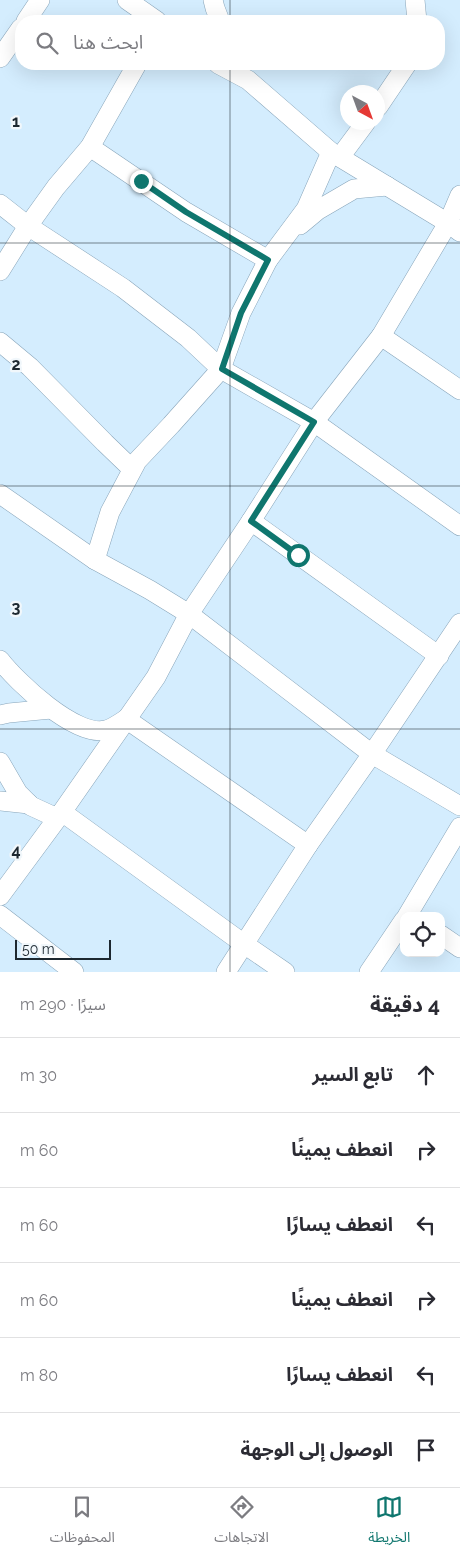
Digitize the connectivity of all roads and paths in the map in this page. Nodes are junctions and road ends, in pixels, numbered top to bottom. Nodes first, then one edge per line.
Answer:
1 (40, 0) edge
2 (127, 0) edge
3 (213, 0) edge
4 (415, 0) edge
5 (30, 15) edge
6 (144, 15) edge
7 (217, 15) edge
8 (416, 15) edge
9 (15, 37) edge
10 (0, 58) edge
11 (134, 70) edge
12 (404, 70) edge
13 (244, 72) edge
14 (385, 97) edge
15 (359, 130) edge
16 (90, 147) junction
17 (336, 155) junction
18 (387, 186) junction
19 (460, 195) edge
20 (0, 204) edge
21 (28, 226) junction
22 (454, 227) edge
23 (286, 236) junction
24 (268, 260) junction
25 (0, 271) edge
26 (381, 336) junction
27 (0, 342) edge
28 (222, 369) junction
29 (460, 390) edge
30 (314, 422) junction
31 (132, 469) junction
32 (0, 494) edge
33 (251, 521) junction
34 (460, 526) edge
35 (95, 560) junction
36 (189, 614) junction
37 (460, 623) edge
38 (439, 656) junction
39 (3, 672) edge
40 (51, 709) junction
41 (0, 715) edge
42 (126, 720) junction
43 (372, 754) junction
44 (0, 762) edge
45 (0, 801) edge
46 (29, 804) junction
47 (460, 806) edge
48 (59, 815) junction
49 (460, 827) edge
50 (308, 845) junction
51 (0, 896) edge
52 (410, 912) edge
53 (0, 915) edge
54 (400, 927) edge
55 (445, 938) edge
56 (244, 944) junction
57 (460, 948) edge
58 (74, 972) edge
59 (226, 972) edge
60 (285, 972) edge
61 (369, 972) edge

1 - 5 street
2 - 6 street
3 - 7 street
4 - 8 street
9 - 10 street
11 - 16 street
12 - 14 street
13 - 17 street
15 - 17 street
16 - 21 street
16 - 24 street
17 - 18 street
17 - 23 street
18 - 22 street
18 - 23 street
19 - 22 street
20 - 21 street
21 - 25 street
21 - 28 street
22 - 26 street
23 - 24 street
24 - 28 street
26 - 29 street
26 - 30 street
27 - 31 street
28 - 30 street
28 - 31 street
30 - 33 street
30 - 34 street
31 - 35 street
32 - 35 street
33 - 36 street
33 - 38 street
35 - 36 street
36 - 42 street
36 - 43 street
37 - 38 street
38 - 43 street
39 - 40 street
40 - 41 street
40 - 42 street
42 - 48 street
42 - 50 street
43 - 47 street
43 - 50 street
44 - 46 street
45 - 46 street
46 - 48 street
48 - 51 street
48 - 56 street
49 - 52 street
50 - 56 street
53 - 58 street
54 - 61 street
55 - 57 street
56 - 59 street
56 - 60 street

